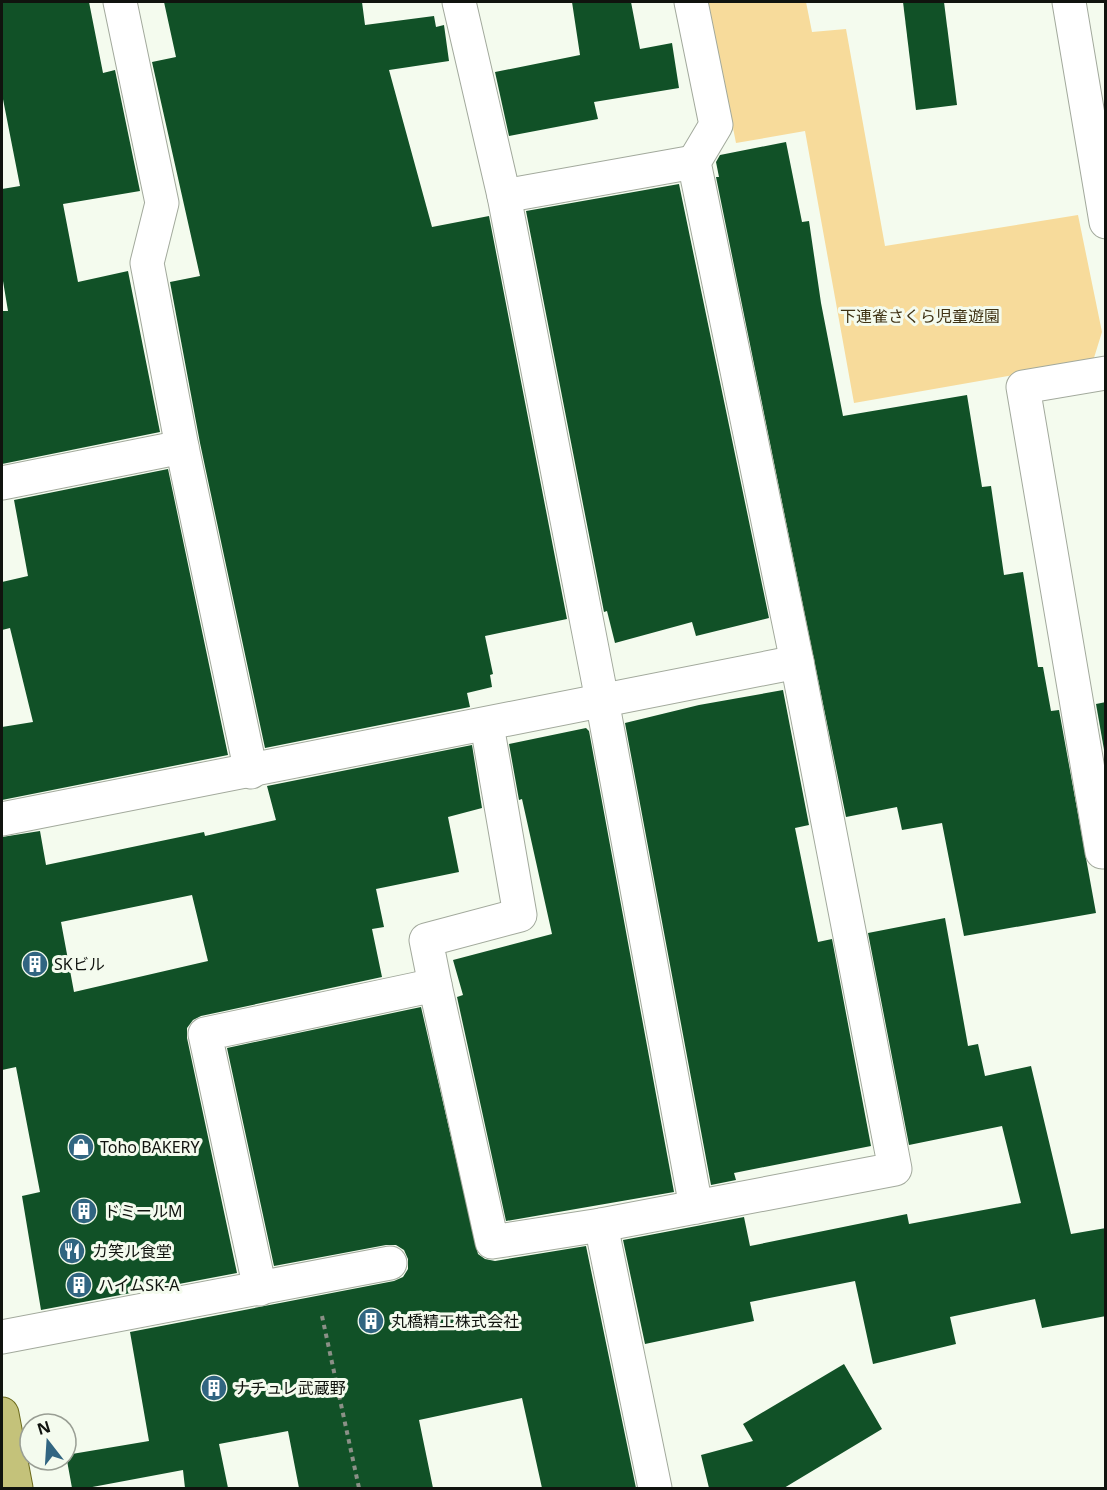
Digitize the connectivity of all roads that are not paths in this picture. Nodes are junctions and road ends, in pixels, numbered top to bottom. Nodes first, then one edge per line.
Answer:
1 (120, 2) edge
2 (459, 2) edge
3 (691, 2) edge
4 (1069, 2) edge
5 (694, 162) junction
6 (504, 196) junction
7 (1106, 222) edge
8 (1106, 373) edge
9 (182, 447) junction
10 (2, 483) edge
11 (796, 662) junction
12 (602, 700) junction
13 (487, 725) junction
14 (251, 772) junction
15 (2, 819) edge
16 (1106, 851) edge
17 (435, 985) junction
18 (696, 1207) junction
19 (601, 1225) junction
20 (390, 1263) dead end
21 (260, 1289) junction
22 (2, 1336) edge
23 (2, 1414) edge
24 (16, 1488) edge
25 (655, 1488) edge

1 - 9 street
2 - 6 street
3 - 5 street
4 - 7 street
5 - 6 street
5 - 11 street
6 - 12 street
8 - 16 street
9 - 10 street
9 - 14 street
11 - 12 street
11 - 18 street
12 - 13 street
12 - 18 street
13 - 14 street
13 - 17 street
14 - 15 street
17 - 19 street
17 - 21 street
18 - 19 street
19 - 25 street
20 - 21 street
21 - 22 street
23 - 24 main road

